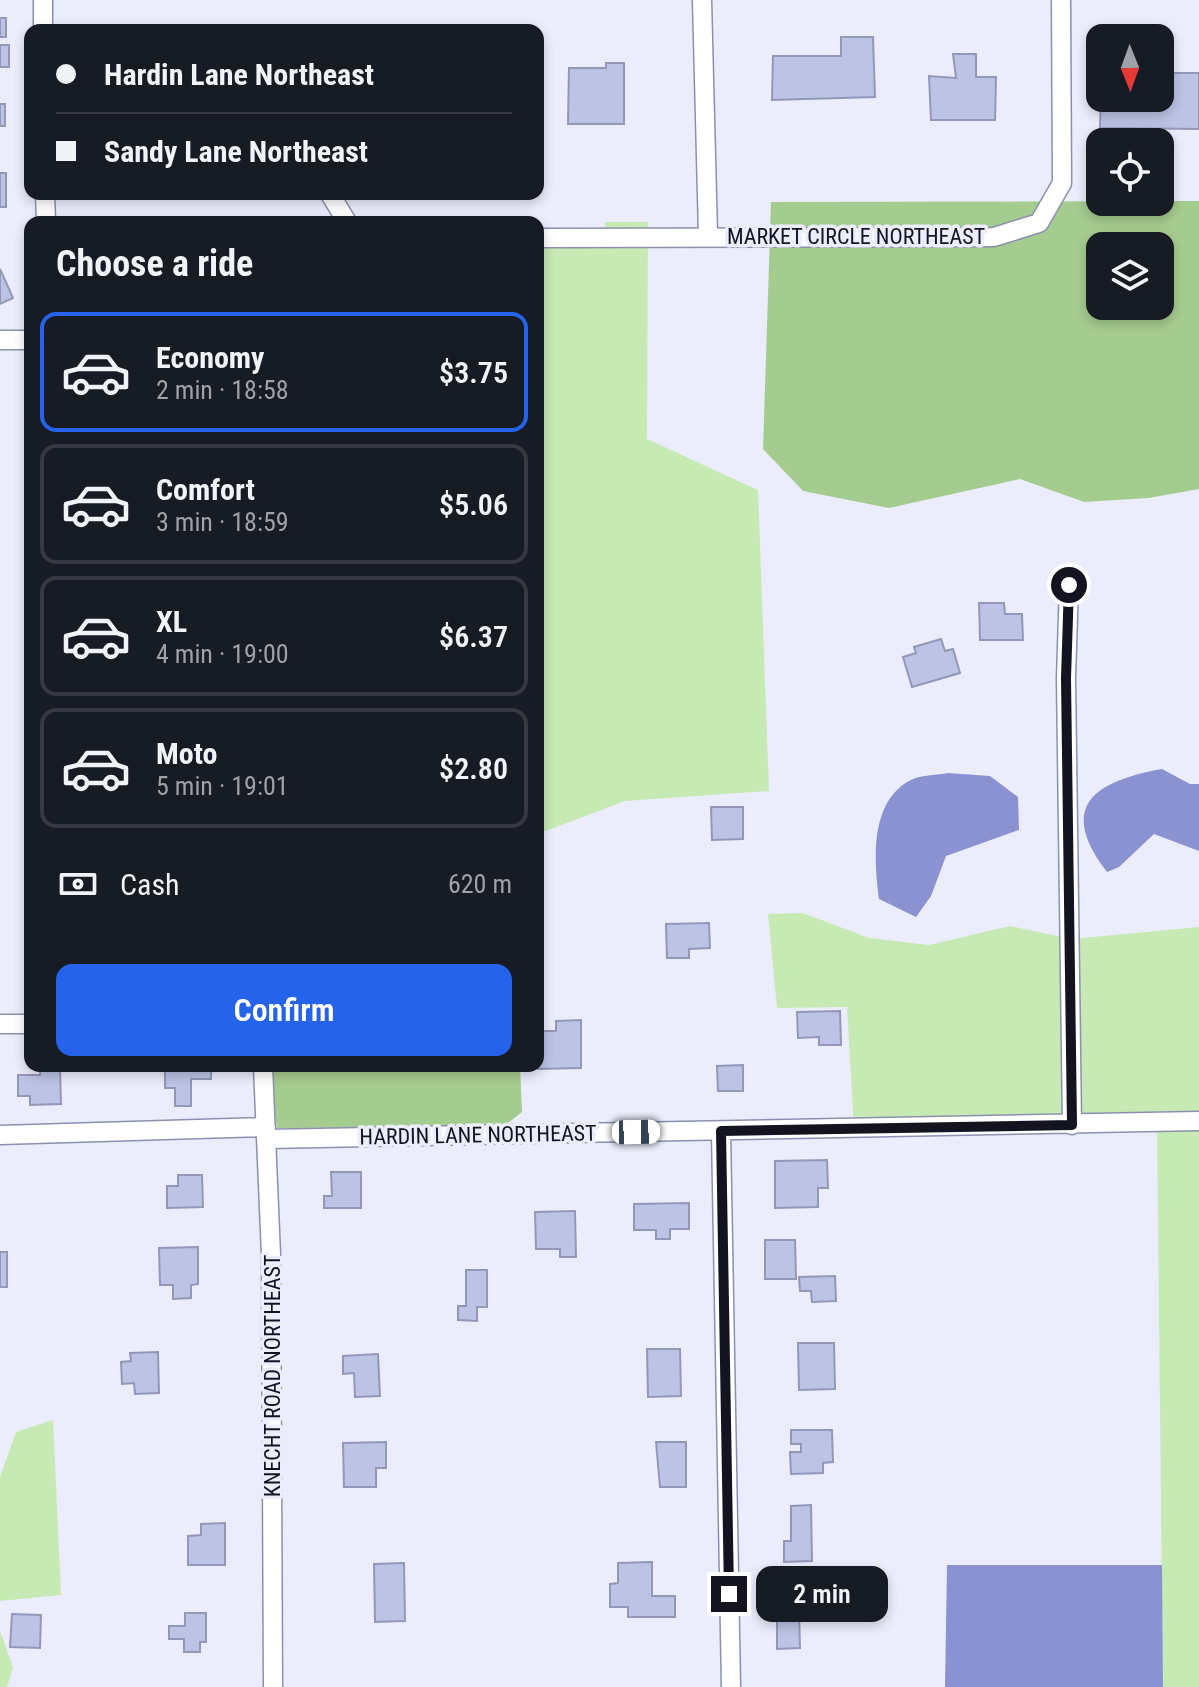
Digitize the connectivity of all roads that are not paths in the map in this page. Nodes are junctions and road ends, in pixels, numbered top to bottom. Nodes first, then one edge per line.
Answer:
1 (43, 0) edge
2 (702, 0) edge
3 (1061, 0) edge
4 (43, 24) edge
5 (708, 235) junction
6 (544, 238) edge
7 (0, 340) edge
8 (24, 340) edge
9 (1069, 585) dead end
10 (0, 1024) edge
11 (24, 1024) edge
12 (263, 1072) edge
13 (1199, 1121) edge
14 (1072, 1125) junction
15 (721, 1131) junction
16 (267, 1133) junction
17 (0, 1135) edge
18 (273, 1687) edge
19 (731, 1687) edge

1 - 4 street
2 - 5 street
3 - 5 street, MARKET CIRCLE NORTHEAST
5 - 6 street, MARKET CIRCLE NORTHEAST
7 - 8 street
9 - 14 street
10 - 11 street
12 - 16 street, KNECHT ROAD NORTHEAST
13 - 14 street, HARDIN LANE NORTHEAST
14 - 15 street, HARDIN LANE NORTHEAST
15 - 16 street, HARDIN LANE NORTHEAST
15 - 19 street
16 - 17 street, HARDIN LANE NORTHEAST
16 - 18 street, KNECHT ROAD NORTHEAST

